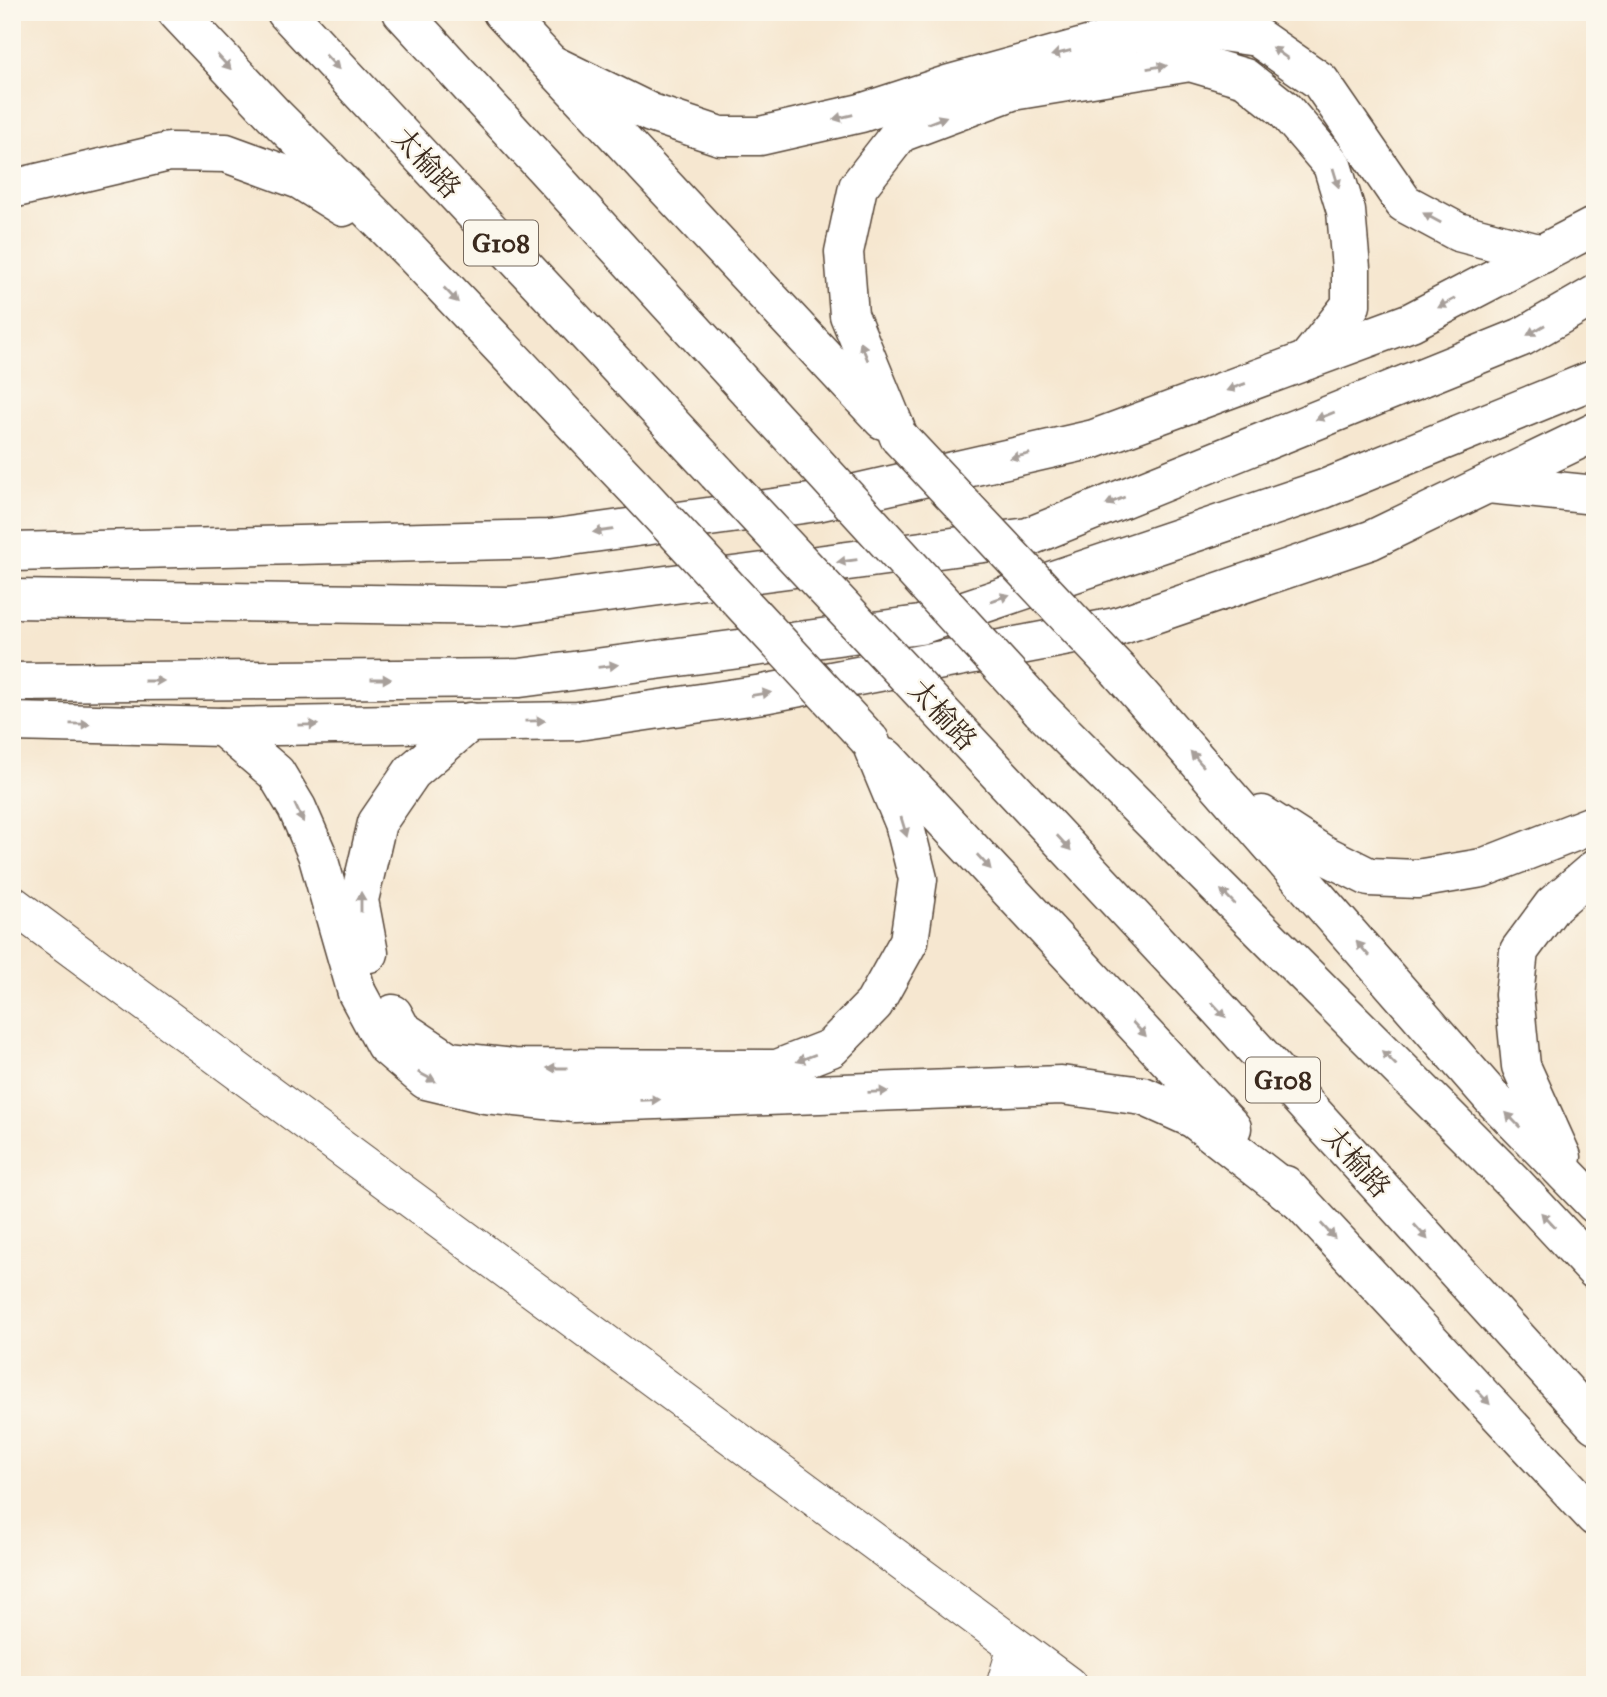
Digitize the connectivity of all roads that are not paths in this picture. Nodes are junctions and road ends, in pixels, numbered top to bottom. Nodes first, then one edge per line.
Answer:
1 (177, 12) edge
2 (286, 12) edge
3 (402, 12) edge
4 (502, 12) edge
5 (551, 64) junction
6 (12, 189) edge
7 (1595, 226) edge
8 (411, 252) junction
9 (1542, 254) junction
10 (1595, 295) edge
11 (1307, 360) junction
12 (1595, 379) edge
13 (1595, 432) edge
14 (899, 437) junction
15 (1488, 484) junction
16 (1595, 495) edge
17 (12, 552) edge
18 (12, 599) edge
19 (12, 682) edge
20 (12, 722) edge
21 (470, 722) junction
22 (222, 727) junction
23 (870, 741) junction
24 (1226, 792) junction
25 (1595, 824) edge
26 (1595, 869) edge
27 (12, 904) edge
28 (1584, 1193) edge
29 (1302, 1203) junction
30 (1595, 1270) edge
31 (1595, 1424) edge
32 (1595, 1517) edge
33 (1016, 1648) junction
34 (1006, 1685) edge
35 (1068, 1685) edge

1 -> 8 main road
2 -> 31 main road, 太榆路 / G108, bridge
30 -> 3 main road, G108, bridge
4 - 5 main road
9 -> 5 main road
5 - 14 main road
6 - 8 main road
7 - 9 main road
8 -> 23 main road, bridge
9 -> 11 main road
10 -> 18 main road
14 -> 11 main road
11 -> 17 main road
19 -> 12 main road
13 - 15 main road
24 -> 14 main road, bridge
15 - 16 main road
21 -> 15 main road
20 -> 22 main road
22 -> 21 main road
23 -> 21 main road
22 -> 29 main road
23 -> 29 main road
24 - 25 main road
28 -> 24 main road
26 - 28 main road
27 - 33 street
29 -> 32 main road
33 - 34 street
33 - 35 street

